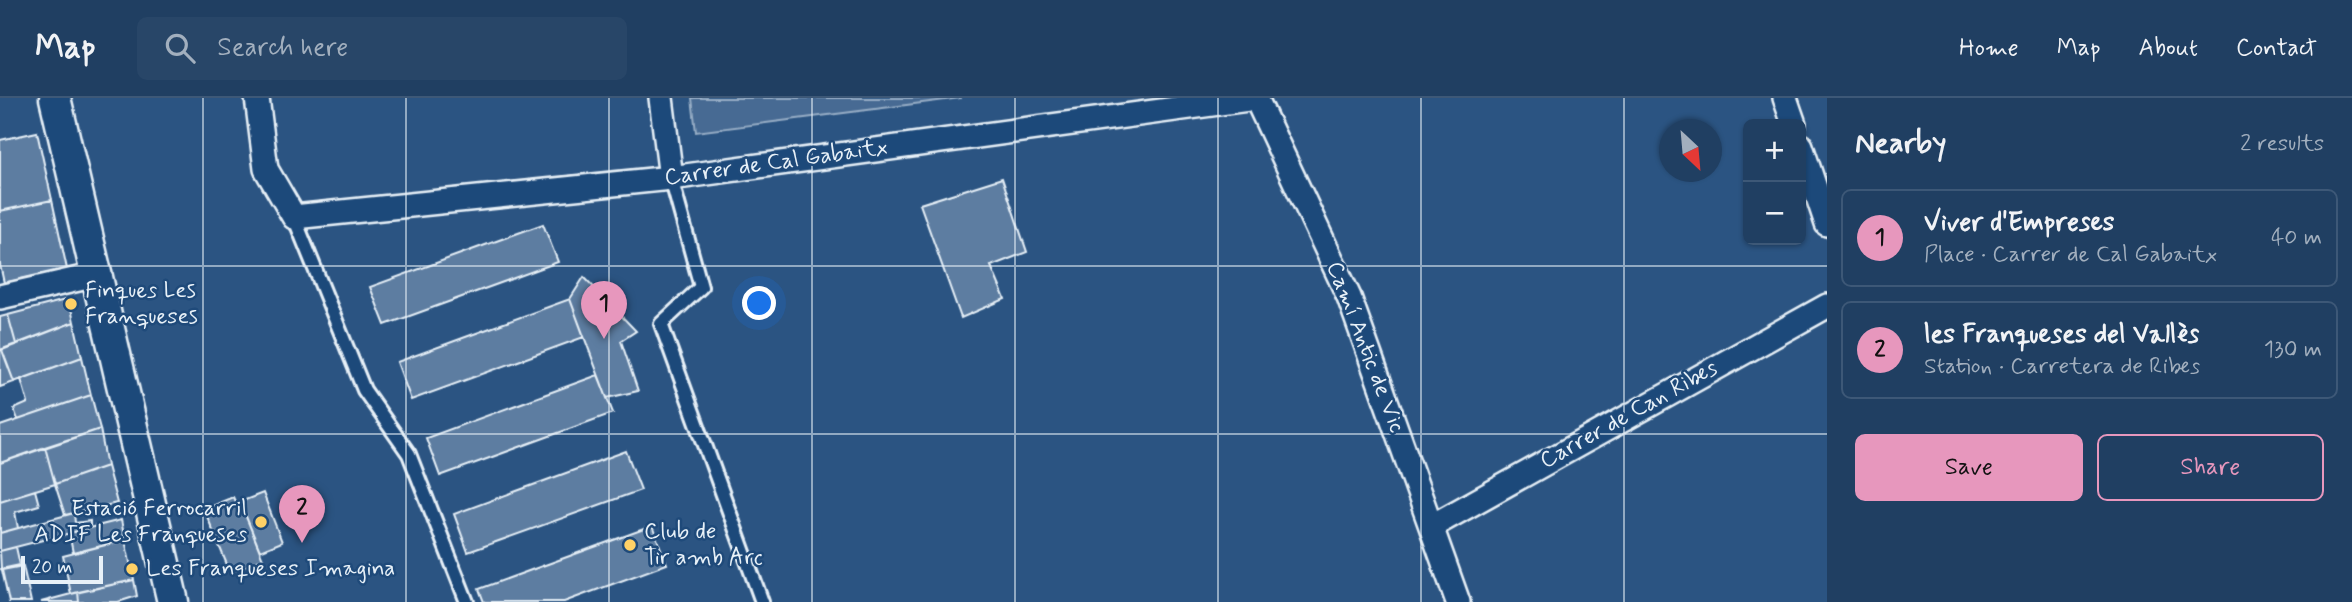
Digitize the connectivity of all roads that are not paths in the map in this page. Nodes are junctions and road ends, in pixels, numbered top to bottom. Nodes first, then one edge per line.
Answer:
1 (55, 98) edge
2 (257, 98) edge
3 (661, 98) edge
4 (1256, 98) edge
5 (1785, 98) edge
6 (1792, 119) edge
7 (1806, 161) edge
8 (671, 177) junction
9 (294, 217) junction
10 (1827, 224) edge
11 (96, 275) junction
12 (0, 297) edge
13 (1827, 306) edge
14 (1432, 526) junction
15 (173, 602) edge
16 (467, 602) edge
17 (762, 602) edge
18 (1458, 602) edge

1 - 11 street
2 - 9 street
3 - 8 street
4 - 8 street, Carrer de Cal Gabaitx
4 - 14 street, Camí Antic de Vic
5 - 6 street
7 - 10 street
8 - 9 street, Carrer de Cal Gabaitx
8 - 17 lane
9 - 16 lane
11 - 12 street
11 - 15 street
13 - 14 street, Carrer de Can Ribes
14 - 18 street, Camí Antic de Vic

